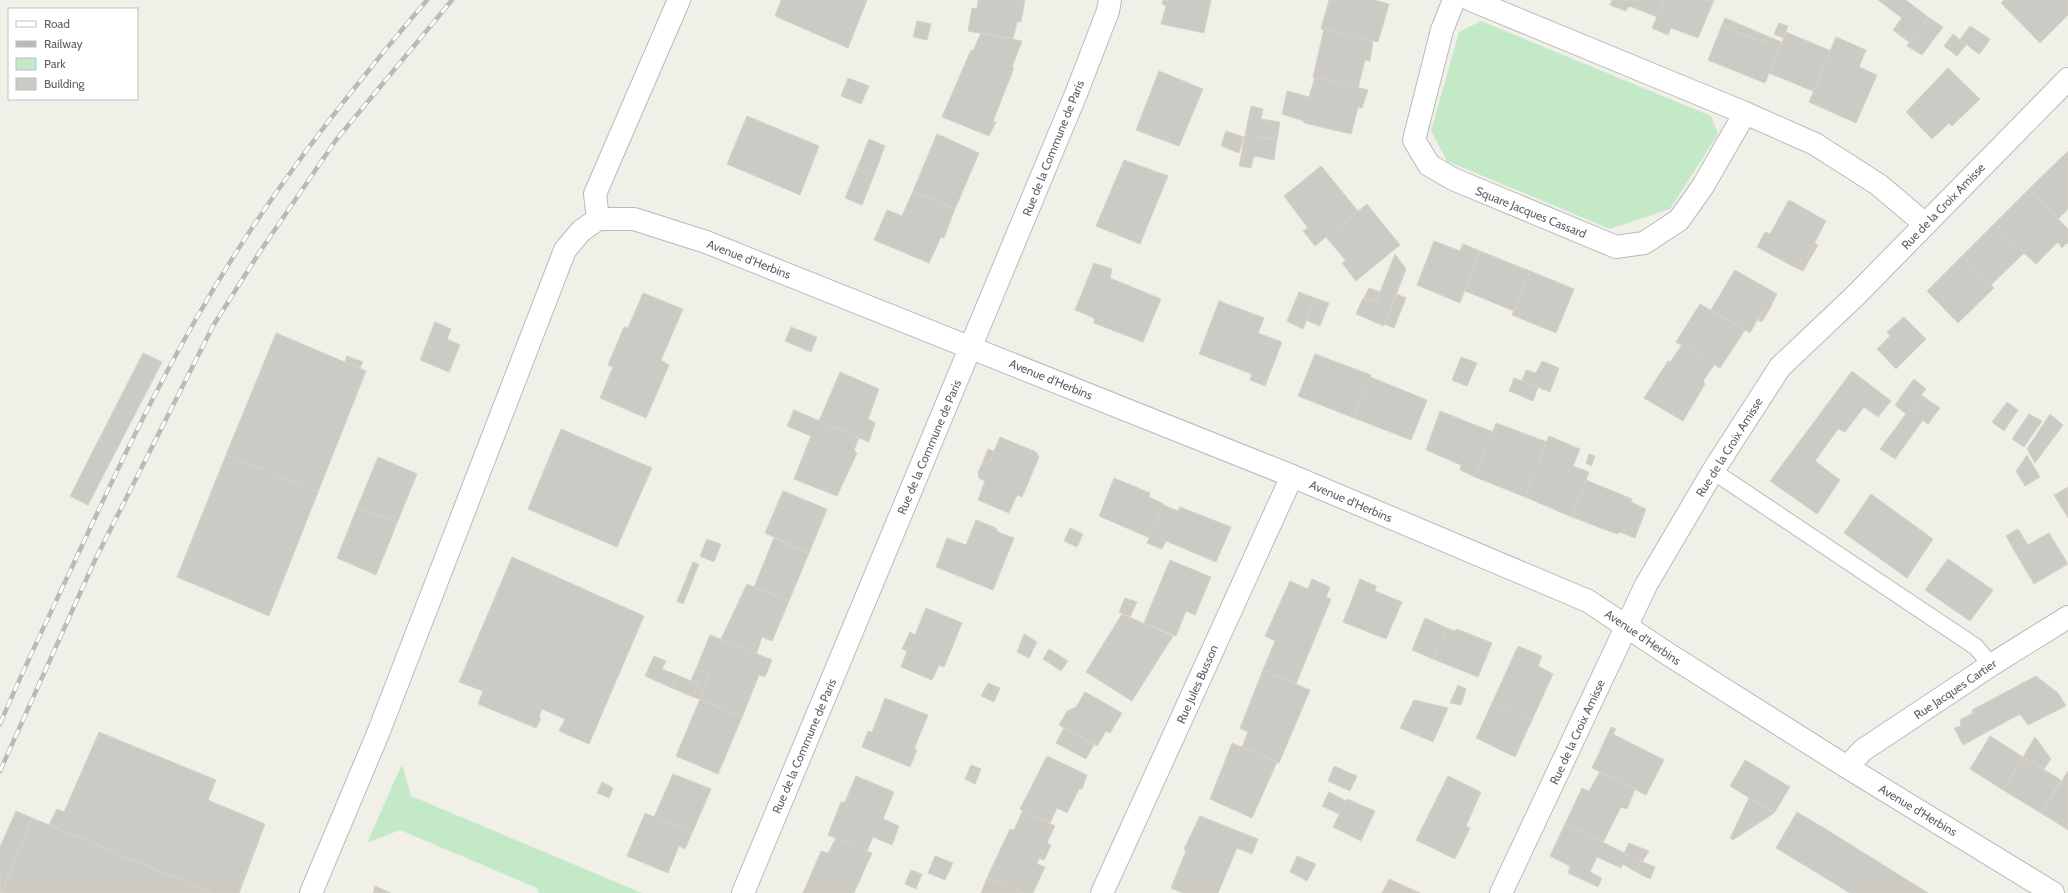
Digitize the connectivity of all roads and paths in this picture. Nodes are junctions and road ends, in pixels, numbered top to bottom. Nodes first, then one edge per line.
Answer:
1 (679, 0) edge
2 (1110, 0) edge
3 (1454, 0) edge
4 (1471, 0) edge
5 (2068, 79) edge
6 (1745, 113) junction
7 (598, 219) junction
8 (1924, 224) junction
9 (971, 347) junction
10 (1713, 471) junction
11 (1292, 476) junction
12 (2068, 617) edge
13 (1626, 625) junction
14 (1991, 665) junction
15 (1846, 767) junction
16 (311, 893) edge
17 (743, 893) edge
18 (1102, 893) edge
19 (1501, 893) edge
20 (2053, 893) edge

1 - 7 street
2 - 9 street, Rue de la Commune de Paris
3 - 6 street, Square Jacques Cassard
4 - 6 street
5 - 8 street, Rue de la Croix Amisse
6 - 8 street
7 - 9 street, Avenue d'Herbins
7 - 16 street
8 - 10 street, Rue de la Croix Amisse
9 - 11 street, Avenue d'Herbins
9 - 17 street, Rue de la Commune de Paris
10 - 13 street, Rue de la Croix Amisse
10 - 14 lane
11 - 13 street, Avenue d'Herbins
11 - 18 street, Rue Jules Busson
12 - 14 street, Rue Jacques Cartier
13 - 15 street, Avenue d'Herbins
13 - 19 street, Rue de la Croix Amisse
14 - 15 street, Rue Jacques Cartier
15 - 20 street, Avenue d'Herbins

